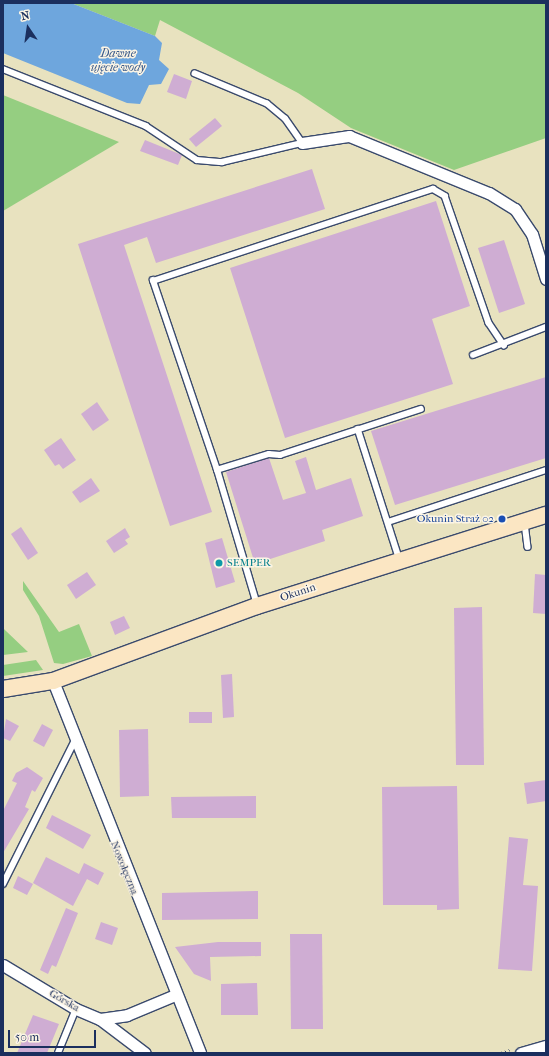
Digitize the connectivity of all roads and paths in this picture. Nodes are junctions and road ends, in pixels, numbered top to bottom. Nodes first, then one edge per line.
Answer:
1 (3, 69) edge
2 (195, 74) dead end
3 (302, 143) junction
4 (546, 280) edge
5 (546, 328) edge
6 (504, 345) junction
7 (473, 354) dead end
8 (421, 409) dead end
9 (358, 429) junction
10 (217, 470) junction
11 (546, 470) edge
12 (546, 515) edge
13 (525, 521) junction
14 (388, 522) junction
15 (528, 547) dead end
16 (400, 561) junction
17 (257, 606) junction
18 (53, 681) junction
19 (3, 689) edge
20 (74, 742) junction
21 (3, 884) edge
22 (3, 965) edge
23 (175, 995) junction
24 (76, 1009) junction
25 (100, 1018) junction
26 (546, 1046) edge
27 (58, 1053) edge
28 (145, 1053) edge
29 (200, 1053) edge
30 (521, 1053) edge

1 - 3 lane
2 - 3 lane
3 - 4 street
5 - 6 lane
6 - 7 lane
6 - 10 lane
8 - 9 lane
9 - 10 lane
9 - 14 lane
10 - 17 lane
11 - 14 lane
12 - 13 main road, Okunin
13 - 15 lane
13 - 16 main road, Okunin
14 - 16 lane
16 - 17 main road, Okunin
17 - 18 main road, Okunin
18 - 19 main road, Okunin
18 - 20 street, Nowołęczna
20 - 21 lane
20 - 23 street, Nowołęczna
22 - 24 street, Górska
23 - 25 street, Górska
23 - 29 street, Nowołęczna
24 - 25 street, Górska
24 - 27 lane
25 - 28 street
26 - 30 street

